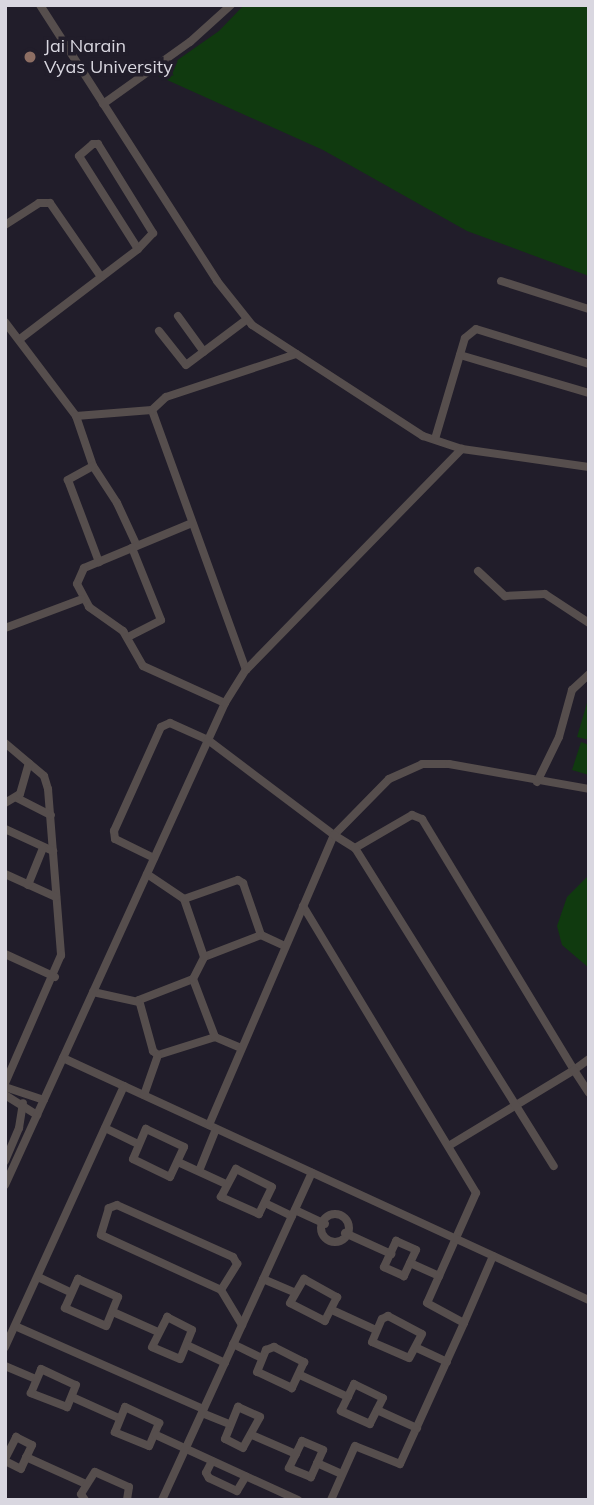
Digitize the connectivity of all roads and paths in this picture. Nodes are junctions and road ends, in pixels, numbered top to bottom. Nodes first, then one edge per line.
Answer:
1 (40, 5) edge
2 (231, 5) edge
3 (103, 104) junction
4 (5, 225) edge
5 (138, 249) junction
6 (102, 277) junction
7 (501, 281) dead end
8 (589, 309) edge
9 (178, 316) dead end
10 (246, 320) junction
11 (5, 322) edge
12 (159, 331) dead end
13 (20, 339) junction
14 (205, 352) junction
15 (296, 354) junction
16 (460, 355) junction
17 (589, 365) edge
18 (589, 393) edge
19 (152, 410) junction
20 (76, 416) junction
21 (435, 439) junction
22 (462, 449) junction
23 (93, 466) junction
24 (589, 467) edge
25 (192, 523) junction
26 (134, 547) junction
27 (99, 562) junction
28 (478, 571) dead end
29 (82, 599) junction
30 (589, 623) edge
31 (5, 628) edge
32 (128, 637) junction
33 (246, 670) junction
34 (589, 674) edge
35 (225, 703) junction
36 (208, 740) junction
37 (5, 743) edge
38 (29, 763) junction
39 (537, 782) junction
40 (589, 789) edge
41 (17, 798) junction
42 (5, 803) edge
43 (51, 815) junction
44 (5, 829) edge
45 (334, 835) junction
46 (43, 848) junction
47 (355, 848) junction
48 (53, 851) junction
49 (154, 858) junction
50 (5, 874) edge
51 (147, 874) junction
52 (28, 885) junction
53 (56, 897) junction
54 (184, 899) junction
55 (303, 906) junction
56 (261, 935) junction
57 (285, 946) junction
58 (5, 954) edge
59 (204, 957) junction
60 (55, 977) junction
61 (193, 979) junction
62 (93, 992) junction
63 (138, 1002) junction
64 (215, 1037) junction
65 (242, 1048) junction
66 (158, 1055) junction
67 (63, 1058) junction
68 (589, 1059) edge
69 (574, 1070) junction
70 (5, 1085) edge
71 (124, 1086) junction
72 (589, 1093) edge
73 (5, 1095) edge
74 (144, 1096) junction
75 (44, 1100) junction
76 (23, 1103) junction
77 (516, 1106) junction
78 (37, 1115) junction
79 (213, 1127) junction
80 (105, 1128) junction
81 (5, 1133) edge
82 (14, 1137) junction
83 (138, 1144) junction
84 (450, 1145) junction
85 (5, 1161) edge
86 (178, 1162) junction
87 (554, 1166) dead end
88 (199, 1171) junction
89 (312, 1173) junction
90 (226, 1184) junction
91 (5, 1185) edge
92 (265, 1203) junction
93 (294, 1213) junction
94 (325, 1224) junction
95 (345, 1233) junction
96 (455, 1238) junction
97 (390, 1254) junction
98 (493, 1256) junction
99 (411, 1263) junction
100 (439, 1276) junction
101 (37, 1277) junction
102 (263, 1279) junction
103 (221, 1290) junction
104 (70, 1292) junction
105 (293, 1292) junction
106 (589, 1300) edge
107 (332, 1310) junction
108 (113, 1312) junction
109 (464, 1323) junction
110 (242, 1325) junction
111 (15, 1326) junction
112 (376, 1330) junction
113 (158, 1332) junction
114 (233, 1344) junction
115 (187, 1345) junction
116 (5, 1348) edge
117 (417, 1348) junction
118 (262, 1358) junction
119 (447, 1362) junction
120 (225, 1363) junction
121 (5, 1366) edge
122 (300, 1376) junction
123 (35, 1379) junction
124 (72, 1396) junction
125 (348, 1396) junction
126 (377, 1410) junction
127 (203, 1411) junction
128 (118, 1418) junction
129 (229, 1424) junction
130 (417, 1428) junction
131 (156, 1435) junction
132 (252, 1435) junction
133 (8, 1449) edge
134 (186, 1449) junction
135 (296, 1454) junction
136 (26, 1457) junction
137 (5, 1460) edge
138 (212, 1461) junction
139 (317, 1463) junction
140 (342, 1474) junction
141 (246, 1476) junction
142 (86, 1484) junction
143 (85, 1500) edge
144 (127, 1500) edge
145 (162, 1500) edge
146 (298, 1500) edge
147 (331, 1500) edge

1 - 3 street
2 - 3 street
3 - 10 street
4 - 6 street
5 - 5 street
5 - 6 street
6 - 13 street
7 - 8 street
9 - 14 street
10 - 14 street
10 - 15 street
11 - 13 street
12 - 14 street
13 - 20 street
15 - 19 street
15 - 21 street
16 - 17 street
16 - 18 street
16 - 21 street
19 - 20 street
19 - 25 street
20 - 23 street
21 - 22 street
22 - 24 street
22 - 33 street
23 - 26 street
23 - 27 street
25 - 26 street
25 - 33 street
26 - 27 street
26 - 32 street
27 - 29 street
28 - 30 street
29 - 31 street
29 - 32 street
32 - 35 street
33 - 35 street
34 - 39 street
35 - 36 street
36 - 45 street
36 - 49 street
36 - 49 street
37 - 38 street
38 - 41 street
38 - 43 street
39 - 40 street
39 - 45 street
41 - 42 street
41 - 43 street
43 - 48 street
44 - 46 street
45 - 47 street
45 - 55 street
46 - 48 street
46 - 52 street
47 - 69 street
47 - 77 street
48 - 53 street
49 - 51 street
50 - 52 street
51 - 54 street
51 - 62 street
52 - 53 street
53 - 60 street
54 - 56 street
54 - 59 street
55 - 57 street
55 - 84 street
56 - 57 street
56 - 59 street
57 - 65 street
58 - 60 street
59 - 61 street
60 - 70 street
61 - 63 street
61 - 64 street
62 - 63 street
62 - 67 street
63 - 66 street
64 - 65 street
64 - 66 street
65 - 79 street
66 - 74 street
67 - 71 street
67 - 75 street
68 - 69 street
69 - 72 street
69 - 77 street
70 - 75 street
71 - 74 street
71 - 80 street
73 - 76 street
74 - 79 street
75 - 78 street
76 - 78 street
76 - 82 street
77 - 84 street
77 - 87 street
78 - 91 street
79 - 88 street
79 - 89 street
80 - 83 street
80 - 101 street
81 - 82 street
82 - 85 street
83 - 86 street
83 - 86 street
84 - 96 street
86 - 88 street
88 - 90 street
89 - 93 street
89 - 96 street
90 - 92 street
90 - 92 street
92 - 93 street
93 - 94 street
93 - 102 street
94 - 95 street
94 - 95 street
95 - 97 street
96 - 98 street
96 - 100 street
97 - 99 street
97 - 99 street
98 - 106 street
98 - 109 street
99 - 100 street
100 - 109 street
101 - 104 street
101 - 111 street
102 - 105 street
102 - 110 street
103 - 103 street
103 - 110 street
104 - 108 street
104 - 108 street
105 - 107 street
105 - 107 street
107 - 112 street
108 - 113 street
109 - 119 street
110 - 114 street
111 - 116 street
111 - 127 street
112 - 117 street
112 - 117 street
113 - 115 street
113 - 115 street
114 - 118 street
114 - 120 street
115 - 120 street
117 - 119 street
118 - 122 street
118 - 122 street
119 - 130 street
120 - 127 street
121 - 123 street
122 - 125 street
123 - 124 street
123 - 124 street
124 - 128 street
125 - 126 street
125 - 126 street
126 - 130 street
127 - 129 street
127 - 134 street
128 - 131 street
128 - 131 street
129 - 132 street
129 - 132 street
130 - 140 street
131 - 134 street
132 - 135 street
133 - 136 street
133 - 137 street
134 - 138 street
134 - 145 street
135 - 139 street
135 - 139 street
136 - 137 street
136 - 142 street
138 - 141 street
138 - 141 street
139 - 140 street
140 - 147 street
141 - 146 street
142 - 143 street
142 - 144 street

